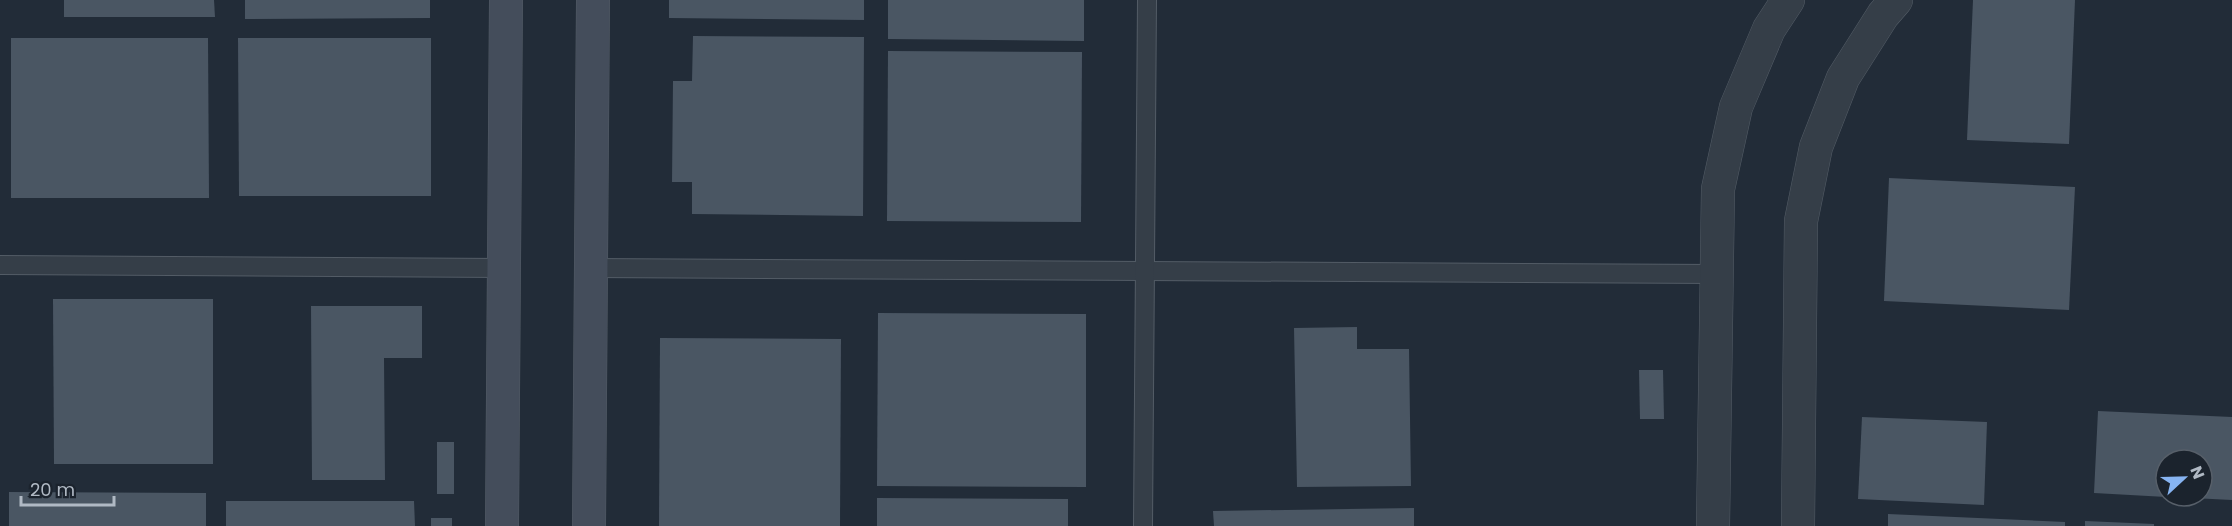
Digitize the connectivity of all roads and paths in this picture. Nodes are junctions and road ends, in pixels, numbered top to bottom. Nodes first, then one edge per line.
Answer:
1 (506, 0) edge
2 (593, 0) edge
3 (1147, 0) edge
4 (1788, 0) edge
5 (1896, 0) edge
6 (0, 265) edge
7 (504, 267) junction
8 (591, 268) junction
9 (1145, 271) junction
10 (1716, 274) junction
11 (502, 526) edge
12 (589, 526) edge
13 (1143, 526) edge
14 (1713, 526) edge
15 (1798, 526) edge

1 - 7 street
2 - 8 street
3 - 9 lane
4 - 10 street
5 - 15 street
6 - 7 lane
7 - 11 street
8 - 9 lane
8 - 12 street
9 - 10 lane
9 - 13 lane
10 - 14 street

